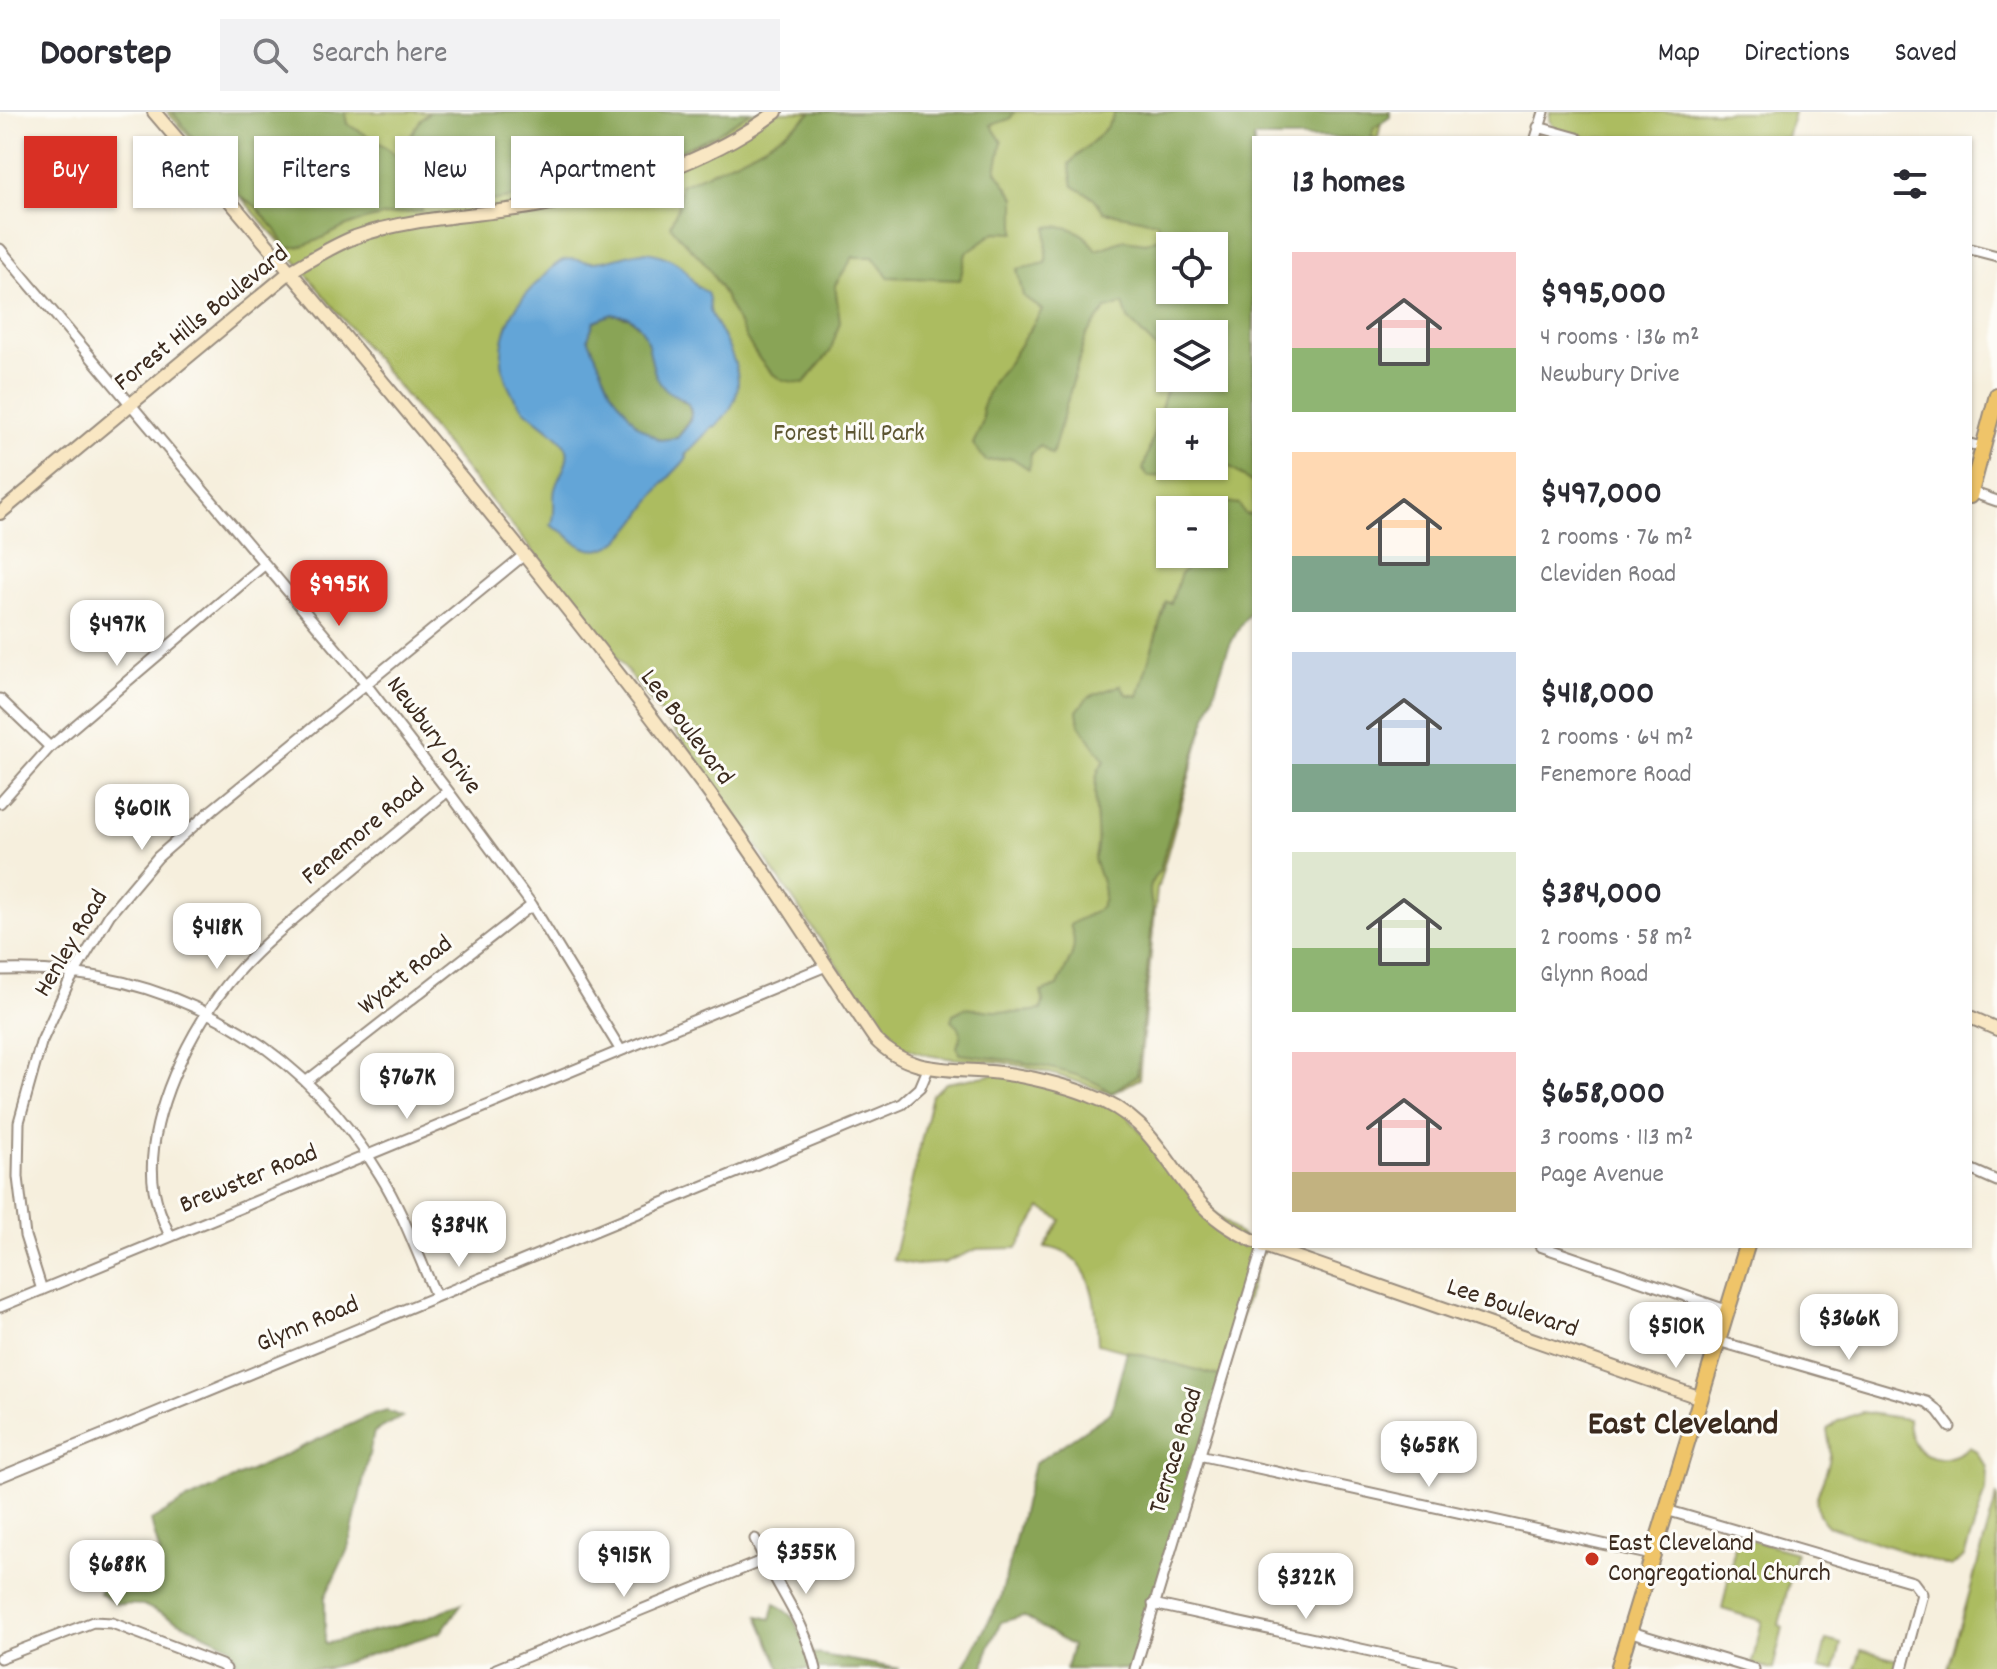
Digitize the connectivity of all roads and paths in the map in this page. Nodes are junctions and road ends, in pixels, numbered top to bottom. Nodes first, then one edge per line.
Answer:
1 (154, 112) edge
2 (776, 112) edge
3 (1544, 112) edge
4 (1538, 127) junction
5 (1536, 136) edge
6 (1570, 136) edge
7 (0, 249) edge
8 (1972, 250) edge
9 (1997, 256) edge
10 (291, 271) junction
11 (1997, 395) edge
12 (133, 404) junction
13 (1976, 446) edge
14 (1972, 478) edge
15 (1972, 495) edge
16 (1997, 501) edge
17 (0, 513) edge
18 (524, 555) junction
19 (264, 565) junction
20 (365, 683) junction
21 (0, 699) edge
22 (50, 747) junction
23 (448, 791) junction
24 (0, 803) edge
25 (532, 905) junction
26 (826, 966) junction
27 (0, 970) edge
28 (75, 972) junction
29 (208, 1011) junction
30 (1972, 1018) edge
31 (1997, 1029) edge
32 (620, 1049) junction
33 (928, 1069) junction
34 (308, 1080) junction
35 (368, 1155) junction
36 (1972, 1170) edge
37 (1997, 1181) edge
38 (170, 1236) junction
39 (1252, 1240) edge
40 (1263, 1248) edge
41 (1270, 1248) edge
42 (1546, 1248) edge
43 (1746, 1248) edge
44 (42, 1290) junction
45 (436, 1296) junction
46 (0, 1307) edge
47 (1726, 1310) junction
48 (1718, 1341) junction
49 (1701, 1398) junction
50 (1950, 1427) dead end
51 (1199, 1455) junction
52 (0, 1477) edge
53 (1666, 1510) junction
54 (755, 1539) dead end
55 (1652, 1555) junction
56 (764, 1560) junction
57 (1153, 1604) junction
58 (1628, 1631) junction
59 (0, 1658) edge
60 (226, 1669) edge
61 (496, 1669) edge
62 (816, 1669) edge
63 (1135, 1669) edge
64 (1453, 1669) edge
65 (1618, 1669) edge
66 (1754, 1669) edge
67 (1902, 1669) edge

1 - 10 street, Lee Boulevard
2 - 10 street, Forest Hills Boulevard
3 - 4 street
4 - 5 street
4 - 6 street
7 - 12 street, Newbury Drive
8 - 9 street
10 - 12 street, Forest Hills Boulevard
10 - 18 street, Lee Boulevard
11 - 13 main road
12 - 17 street, Forest Hills Boulevard
12 - 19 street, Newbury Drive
13 - 14 main road
15 - 16 street
18 - 20 street, Henley Road
18 - 26 street, Lee Boulevard
19 - 20 street, Newbury Drive
19 - 22 street
20 - 23 street, Newbury Drive
20 - 28 street, Henley Road
21 - 22 street
22 - 24 street
23 - 25 street, Newbury Drive
23 - 29 street, Fenemore Road
25 - 32 street, Newbury Drive
25 - 34 street, Wyatt Road
26 - 32 street, Brewster Road
26 - 33 street, Lee Boulevard
27 - 28 street
28 - 29 street
28 - 44 street, Henley Road
29 - 34 street
29 - 38 street, Fenemore Road
30 - 31 street
32 - 35 street, Brewster Road
33 - 39 street, Lee Boulevard
33 - 45 street, Glynn Road
34 - 35 street
35 - 38 street, Brewster Road
35 - 45 street
36 - 37 street
38 - 44 street, Brewster Road
40 - 51 street, Terrace Road
41 - 49 street, Lee Boulevard
42 - 47 street
43 - 47 main road
44 - 46 street, Brewster Road
45 - 52 street, Glynn Road
47 - 48 main road
48 - 49 main road
48 - 50 street
49 - 53 main road
51 - 55 street
51 - 57 street, Terrace Road
53 - 55 main road
53 - 67 street
54 - 56 street
55 - 58 main road
56 - 61 street
56 - 62 street
57 - 63 street, Terrace Road
57 - 64 street
58 - 65 main road
58 - 66 street
59 - 60 street

